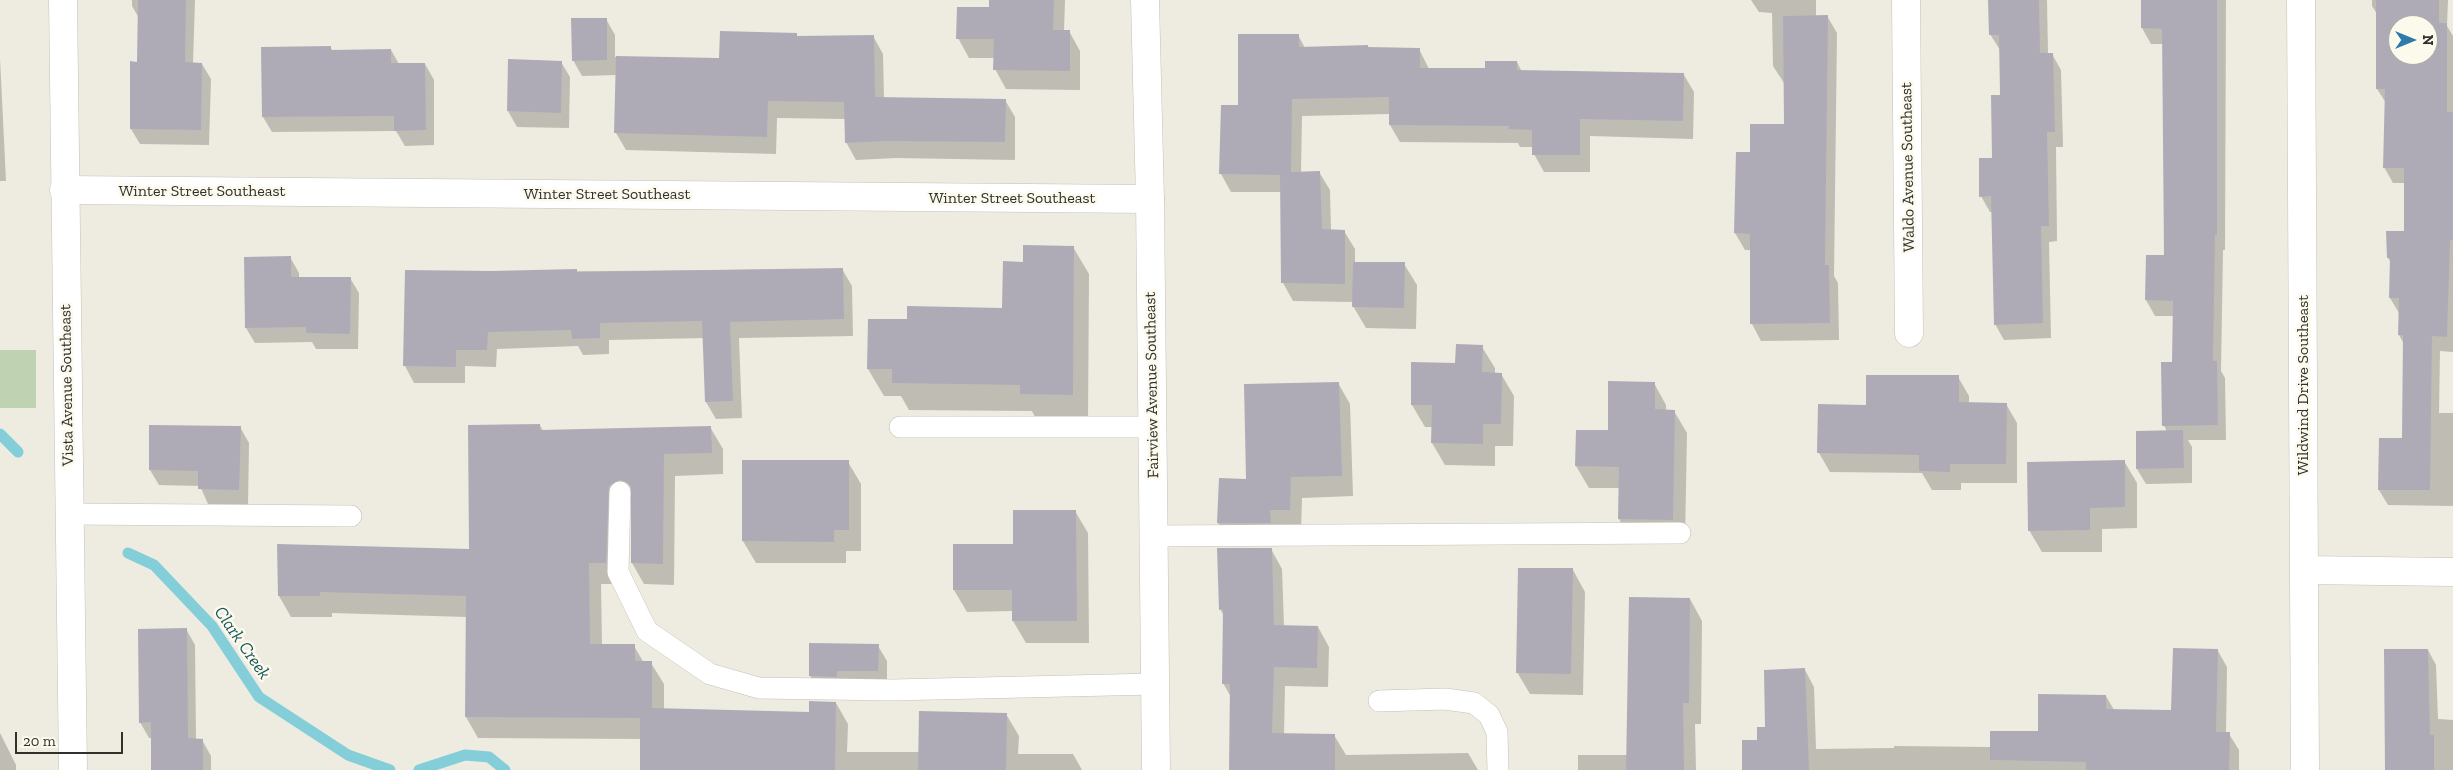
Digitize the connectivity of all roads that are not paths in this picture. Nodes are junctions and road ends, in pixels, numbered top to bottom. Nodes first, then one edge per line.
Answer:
1 (63, 0) edge
2 (1145, 0) edge
3 (1906, 0) edge
4 (2301, 0) edge
5 (64, 190) junction
6 (1150, 199) junction
7 (1909, 333) dead end
8 (900, 427) dead end
9 (1153, 427) junction
10 (620, 492) dead end
11 (69, 514) junction
12 (351, 516) dead end
13 (1680, 532) dead end
14 (1154, 536) junction
15 (2304, 570) junction
16 (2453, 572) edge
17 (1155, 684) junction
18 (1379, 701) dead end
19 (73, 770) edge
20 (1156, 770) edge
21 (1498, 770) edge
22 (2305, 770) edge

1 - 5 street, Vista Avenue Southeast
2 - 6 street, Fairview Avenue Southeast
3 - 7 street, Waldo Avenue Southeast
4 - 15 street, Wildwind Drive Southeast
5 - 6 street, Winter Street Southeast
5 - 11 street, Vista Avenue Southeast
6 - 9 street, Fairview Avenue Southeast
8 - 9 lane
9 - 14 street, Fairview Avenue Southeast
10 - 17 lane
11 - 12 lane
11 - 19 street, Vista Avenue Southeast
13 - 14 lane
14 - 17 street, Fairview Avenue Southeast
15 - 16 street
15 - 22 street, Wildwind Drive Southeast
17 - 20 street, Fairview Avenue Southeast
18 - 21 lane

